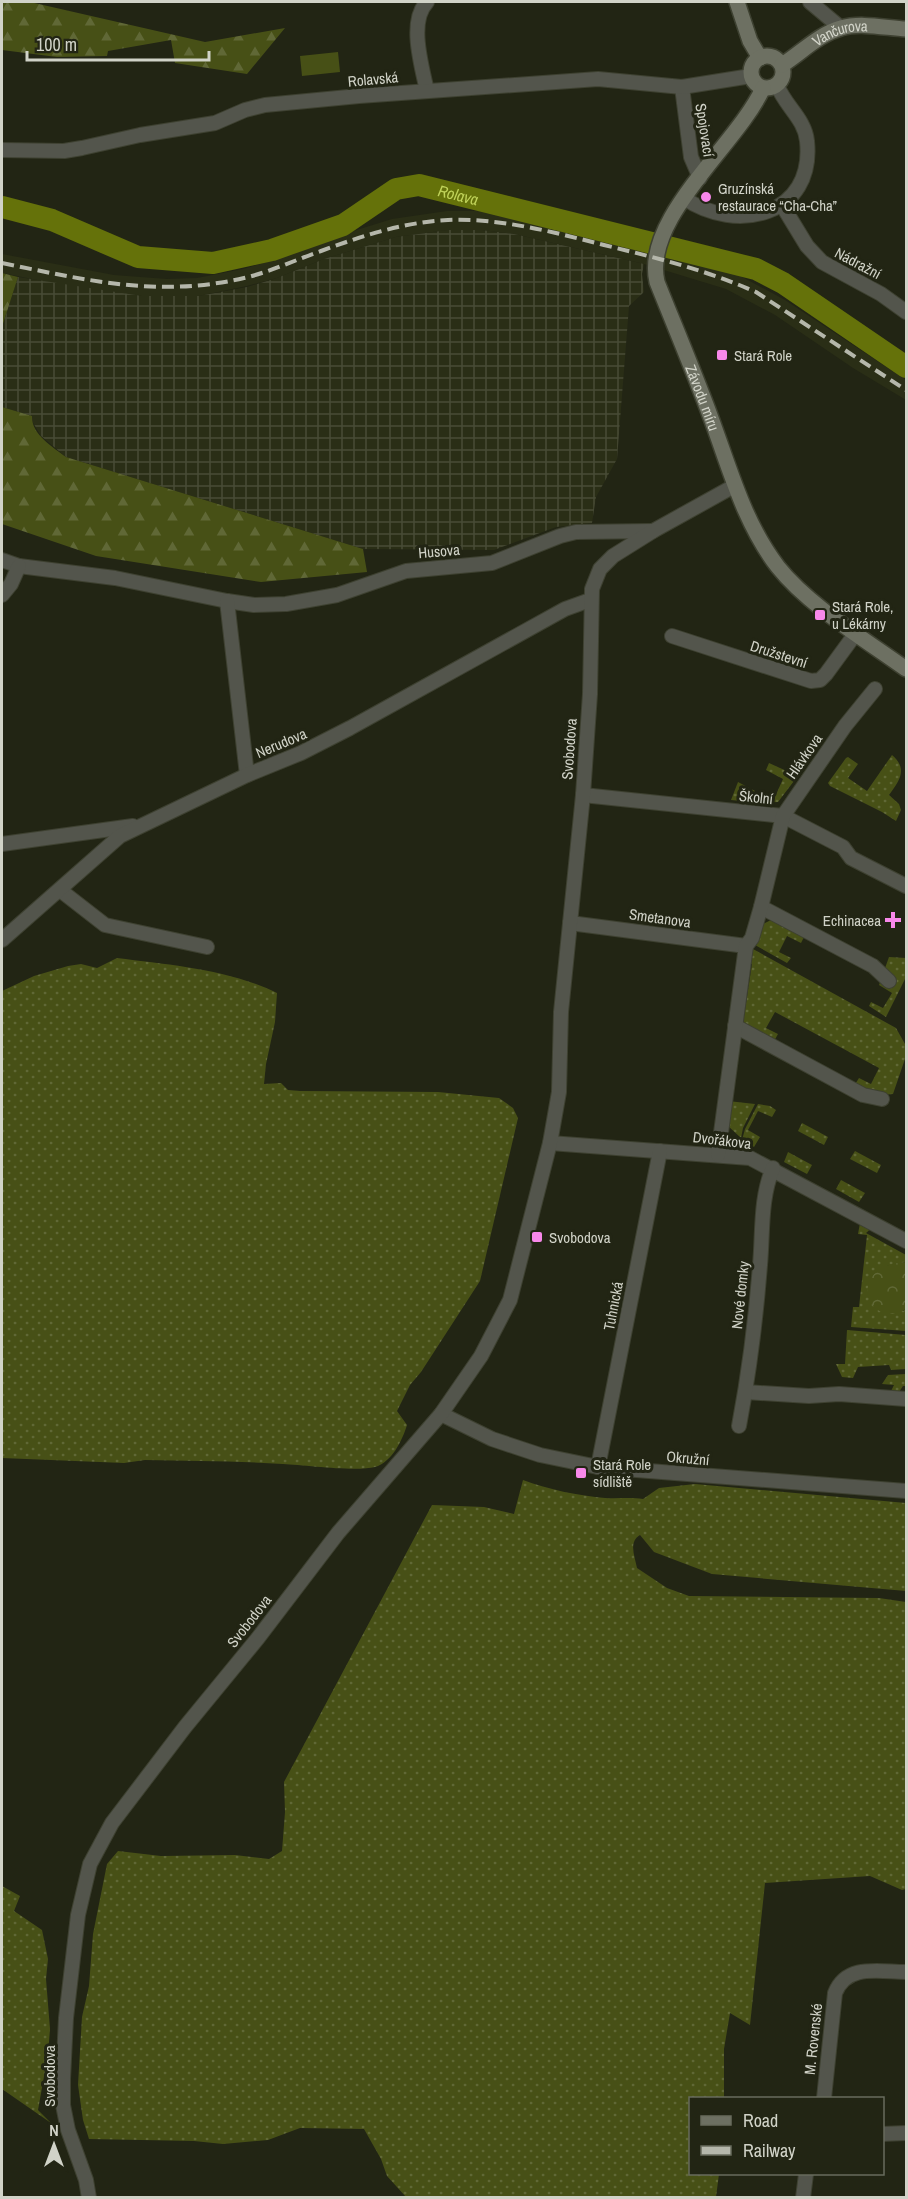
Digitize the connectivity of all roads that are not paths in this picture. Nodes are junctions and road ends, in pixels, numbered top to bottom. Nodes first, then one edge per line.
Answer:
1 (427, 2) edge
2 (737, 2) edge
3 (810, 2) edge
4 (841, 28) junction
5 (906, 29) edge
6 (760, 57) junction
7 (782, 65) junction
8 (751, 76) junction
9 (682, 87) junction
10 (770, 87) junction
11 (427, 91) junction
12 (2, 150) edge
13 (700, 178) junction
14 (684, 198) junction
15 (782, 206) junction
16 (906, 312) edge
17 (734, 486) junction
18 (652, 531) junction
19 (2, 560) edge
20 (19, 566) junction
21 (2, 595) edge
22 (590, 600) junction
23 (227, 601) junction
24 (856, 633) junction
25 (672, 636) dead end
26 (906, 669) edge
27 (875, 689) dead end
28 (248, 775) junction
29 (583, 795) junction
30 (783, 816) junction
31 (145, 824) junction
32 (2, 844) edge
33 (906, 885) edge
34 (60, 890) junction
35 (761, 907) junction
36 (570, 923) junction
37 (2, 940) edge
38 (207, 946) dead end
39 (746, 946) junction
40 (889, 981) dead end
41 (735, 1026) junction
42 (882, 1099) dead end
43 (550, 1143) junction
44 (660, 1151) junction
45 (718, 1155) junction
46 (773, 1168) junction
47 (906, 1241) edge
48 (746, 1392) junction
49 (906, 1399) edge
50 (441, 1414) junction
51 (739, 1426) dead end
52 (598, 1467) junction
53 (906, 1491) edge
54 (906, 1972) edge
55 (824, 2097) edge
56 (906, 2133) edge
57 (884, 2134) edge
58 (806, 2175) edge
59 (89, 2198) edge
60 (803, 2198) edge

1 - 11 street
2 - 6 main road
3 - 4 street
4 - 5 main road, Vančurova
4 - 7 main road, Vančurova
6 - 7 main road
6 - 8 main road
7 - 10 main road, Závodu míru
8 - 9 street, Rolavská
8 - 10 main road
9 - 11 street, Rolavská
9 - 13 street, Spojovací
10 - 13 main road, Závodu míru
10 - 15 street
11 - 12 street, Rolavská
13 - 14 main road, Závodu míru
14 - 15 street
14 - 17 main road, Závodu míru
15 - 16 street, Nádražní
17 - 18 street, Svobodova
17 - 24 main road, Závodu míru
18 - 22 street, Svobodova
18 - 23 street, Husova
19 - 20 street, Husova
20 - 21 street
20 - 23 street, Husova
22 - 28 street, Nerudova
22 - 29 street, Svobodova
23 - 28 street
24 - 25 street, Družstevní
24 - 26 main road, Závodu míru
27 - 30 street, Hlávkova
28 - 31 street, Nerudova
29 - 30 street, Školní
29 - 36 street, Svobodova
30 - 33 street, Školní
30 - 35 street, Hlávkova
31 - 32 street
31 - 34 street, Nerudova
34 - 37 street, Nerudova
34 - 38 street
35 - 39 street, Hlávkova
35 - 40 street
36 - 39 street, Smetanova
36 - 43 street, Svobodova
39 - 41 street, Hlávkova
41 - 42 street
41 - 45 street, Hlávkova
43 - 44 street, Dvořákova
43 - 50 street, Svobodova
44 - 45 street, Dvořákova
44 - 52 street, Tuhnická
45 - 46 street, Dvořákova
46 - 47 street, Dvořákova
46 - 48 street, Nové domky
48 - 49 street
48 - 51 street, Nové domky
50 - 52 street, Okružní
50 - 59 street, Svobodova
52 - 53 street, Okružní
54 - 55 street, M. Rovenské
56 - 57 street
58 - 60 street

